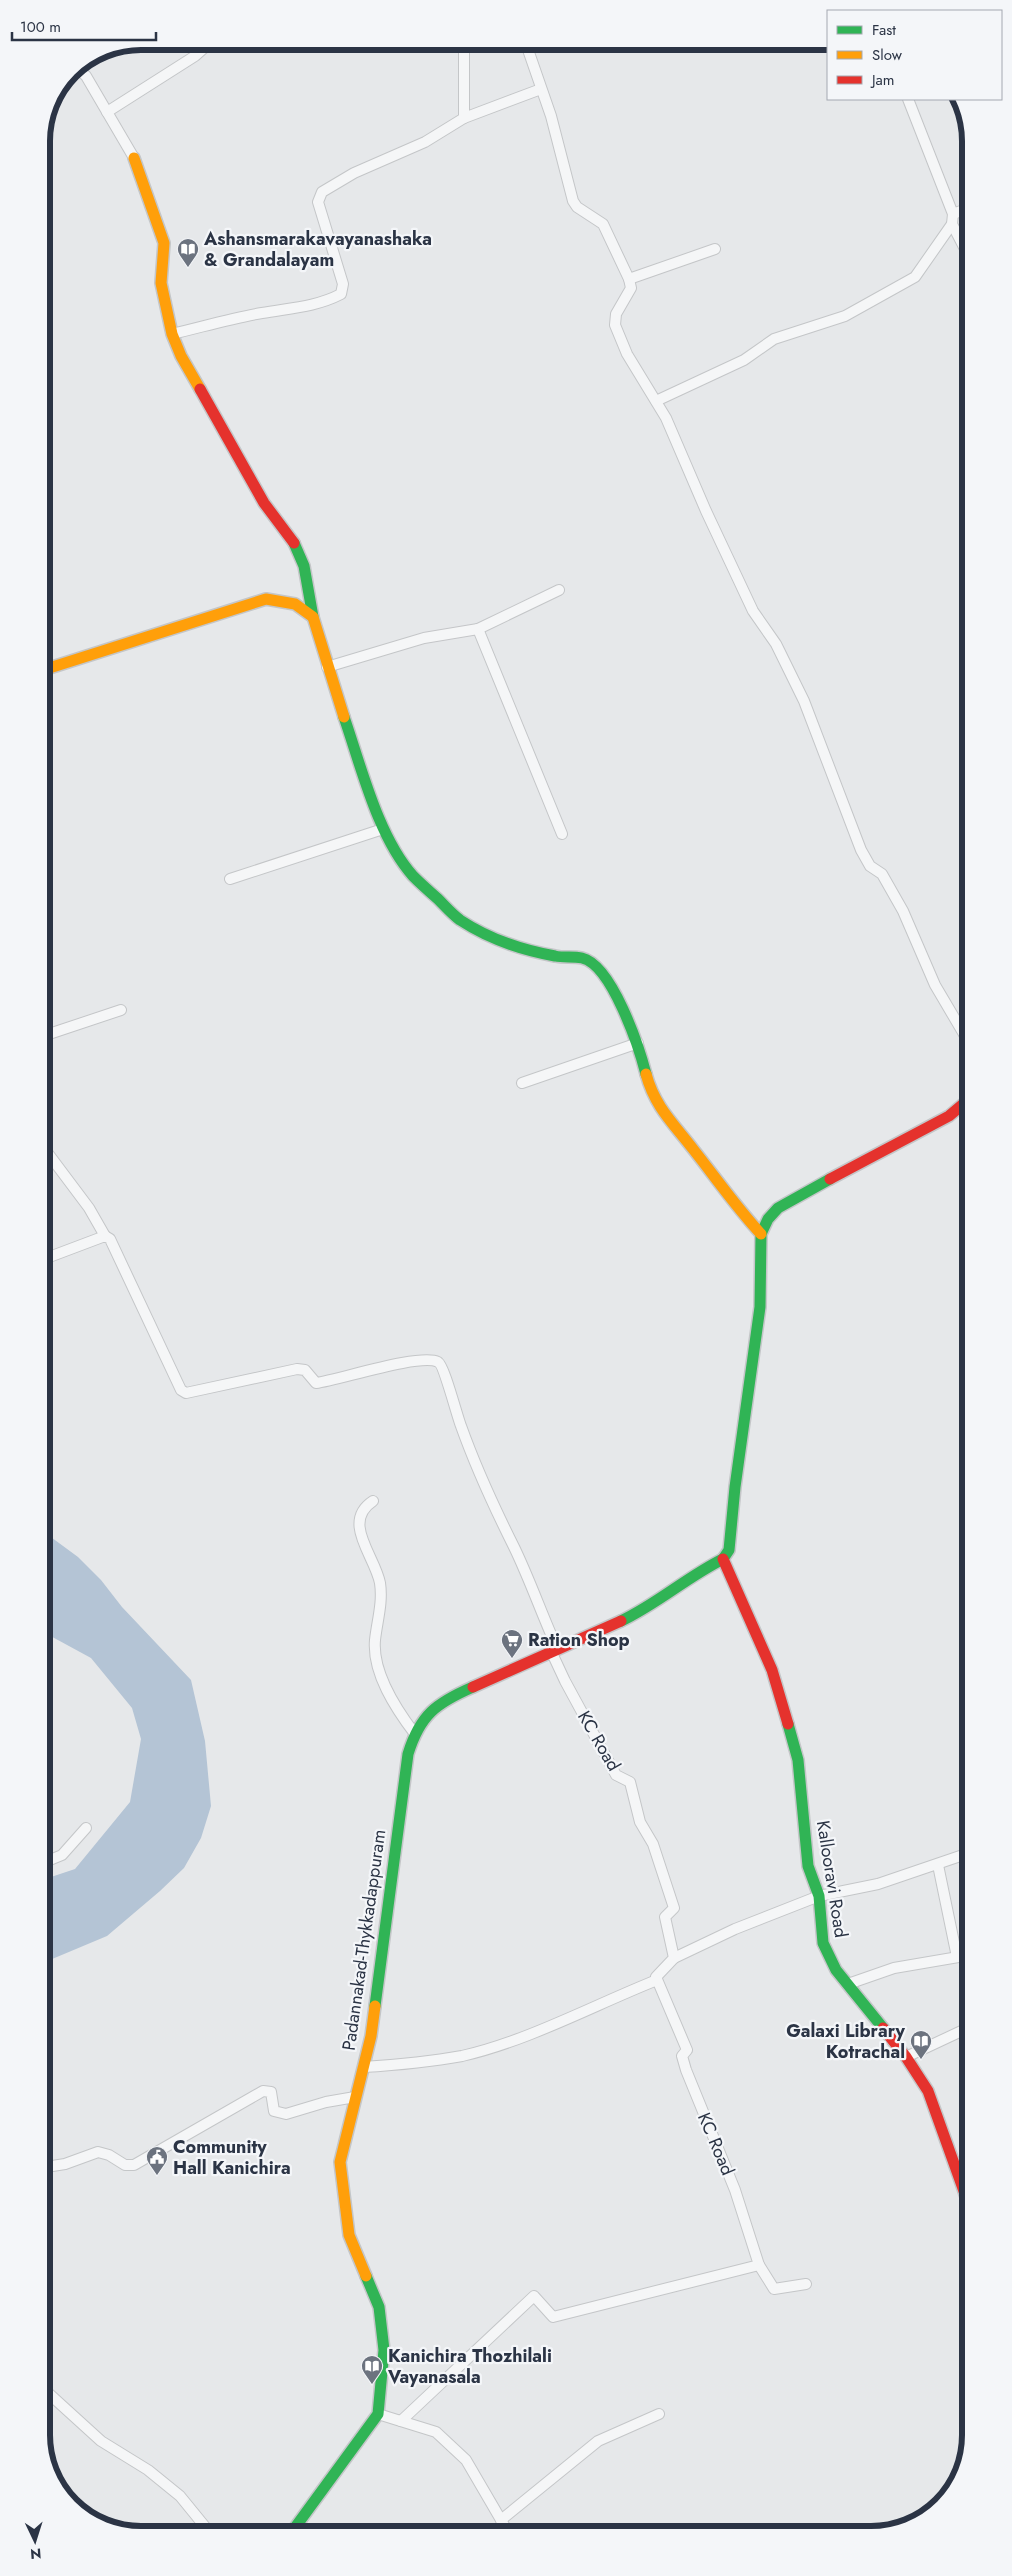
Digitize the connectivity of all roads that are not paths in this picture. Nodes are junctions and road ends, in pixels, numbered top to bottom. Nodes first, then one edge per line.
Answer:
1 (202, 50) edge
2 (464, 50) edge
3 (528, 50) edge
4 (82, 72) edge
5 (541, 89) junction
6 (908, 100) edge
7 (107, 112) junction
8 (464, 118) junction
9 (134, 158) joint
10 (962, 213) edge
11 (953, 219) junction
12 (962, 241) edge
13 (715, 248) dead end
14 (629, 279) junction
15 (172, 334) junction
16 (656, 402) junction
17 (559, 590) dead end
18 (312, 617) junction
19 (478, 629) junction
20 (327, 667) junction
21 (50, 668) edge
22 (383, 829) junction
23 (562, 834) dead end
24 (230, 879) dead end
25 (121, 1010) dead end
26 (962, 1031) edge
27 (50, 1034) edge
28 (638, 1043) junction
29 (522, 1083) dead end
30 (962, 1105) edge
31 (50, 1156) edge
32 (761, 1234) junction
33 (104, 1236) junction
34 (50, 1257) edge
35 (373, 1501) dead end
36 (723, 1559) junction
37 (554, 1649) junction
38 (415, 1734) junction
39 (86, 1828) dead end
40 (962, 1857) edge
41 (50, 1860) edge
42 (938, 1865) junction
43 (819, 1896) junction
44 (962, 1956) edge
45 (957, 1957) junction
46 (674, 1958) junction
47 (657, 1980) junction
48 (848, 1984) junction
49 (962, 2031) edge
50 (906, 2057) junction
51 (363, 2067) junction
52 (355, 2097) junction
53 (50, 2166) edge
54 (962, 2177) edge
55 (759, 2265) junction
56 (806, 2284) dead end
57 (50, 2395) edge
58 (378, 2414) junction
59 (659, 2414) dead end
60 (400, 2421) junction
61 (501, 2520) junction
62 (204, 2526) edge
63 (297, 2526) edge
64 (504, 2526) edge

1 - 7 street
2 - 8 street
3 - 5 street
4 - 7 street
5 - 8 street
5 - 14 street
6 - 11 street
7 - 9 street
8 - 15 street
9 - 15 main road
10 - 11 street
11 - 12 street
11 - 16 street
13 - 14 street
14 - 16 street
15 - 18 main road
16 - 26 street
17 - 19 street
18 - 20 main road
18 - 21 main road
19 - 20 street
19 - 23 street
20 - 22 main road
22 - 24 street
22 - 28 main road
25 - 27 street
28 - 29 street
28 - 32 main road
30 - 32 main road
31 - 33 street
32 - 36 main road
33 - 34 street
33 - 37 street
35 - 38 street
36 - 37 main road, Padannakad-Thykkadappuram
36 - 43 main road, Kallooravi Road
37 - 38 main road, Padannakad-Thykkadappuram
37 - 46 street, KC Road
38 - 51 main road, Padannakad-Thykkadappuram
39 - 41 street
40 - 42 street
42 - 43 street
42 - 45 street
43 - 46 street
43 - 48 main road, Kallooravi Road
44 - 45 street
45 - 48 street
46 - 47 street
47 - 51 street
47 - 55 street, KC Road
48 - 50 main road, Kallooravi Road
49 - 50 street
50 - 54 main road, Kallooravi Road
51 - 52 main road, Padannakad-Thykkadappuram
52 - 53 street
52 - 58 main road, Padannakad-Thykkadappuram
55 - 56 street
55 - 60 street
57 - 62 street
58 - 60 street
58 - 63 main road
59 - 61 street
60 - 61 street
61 - 64 street

